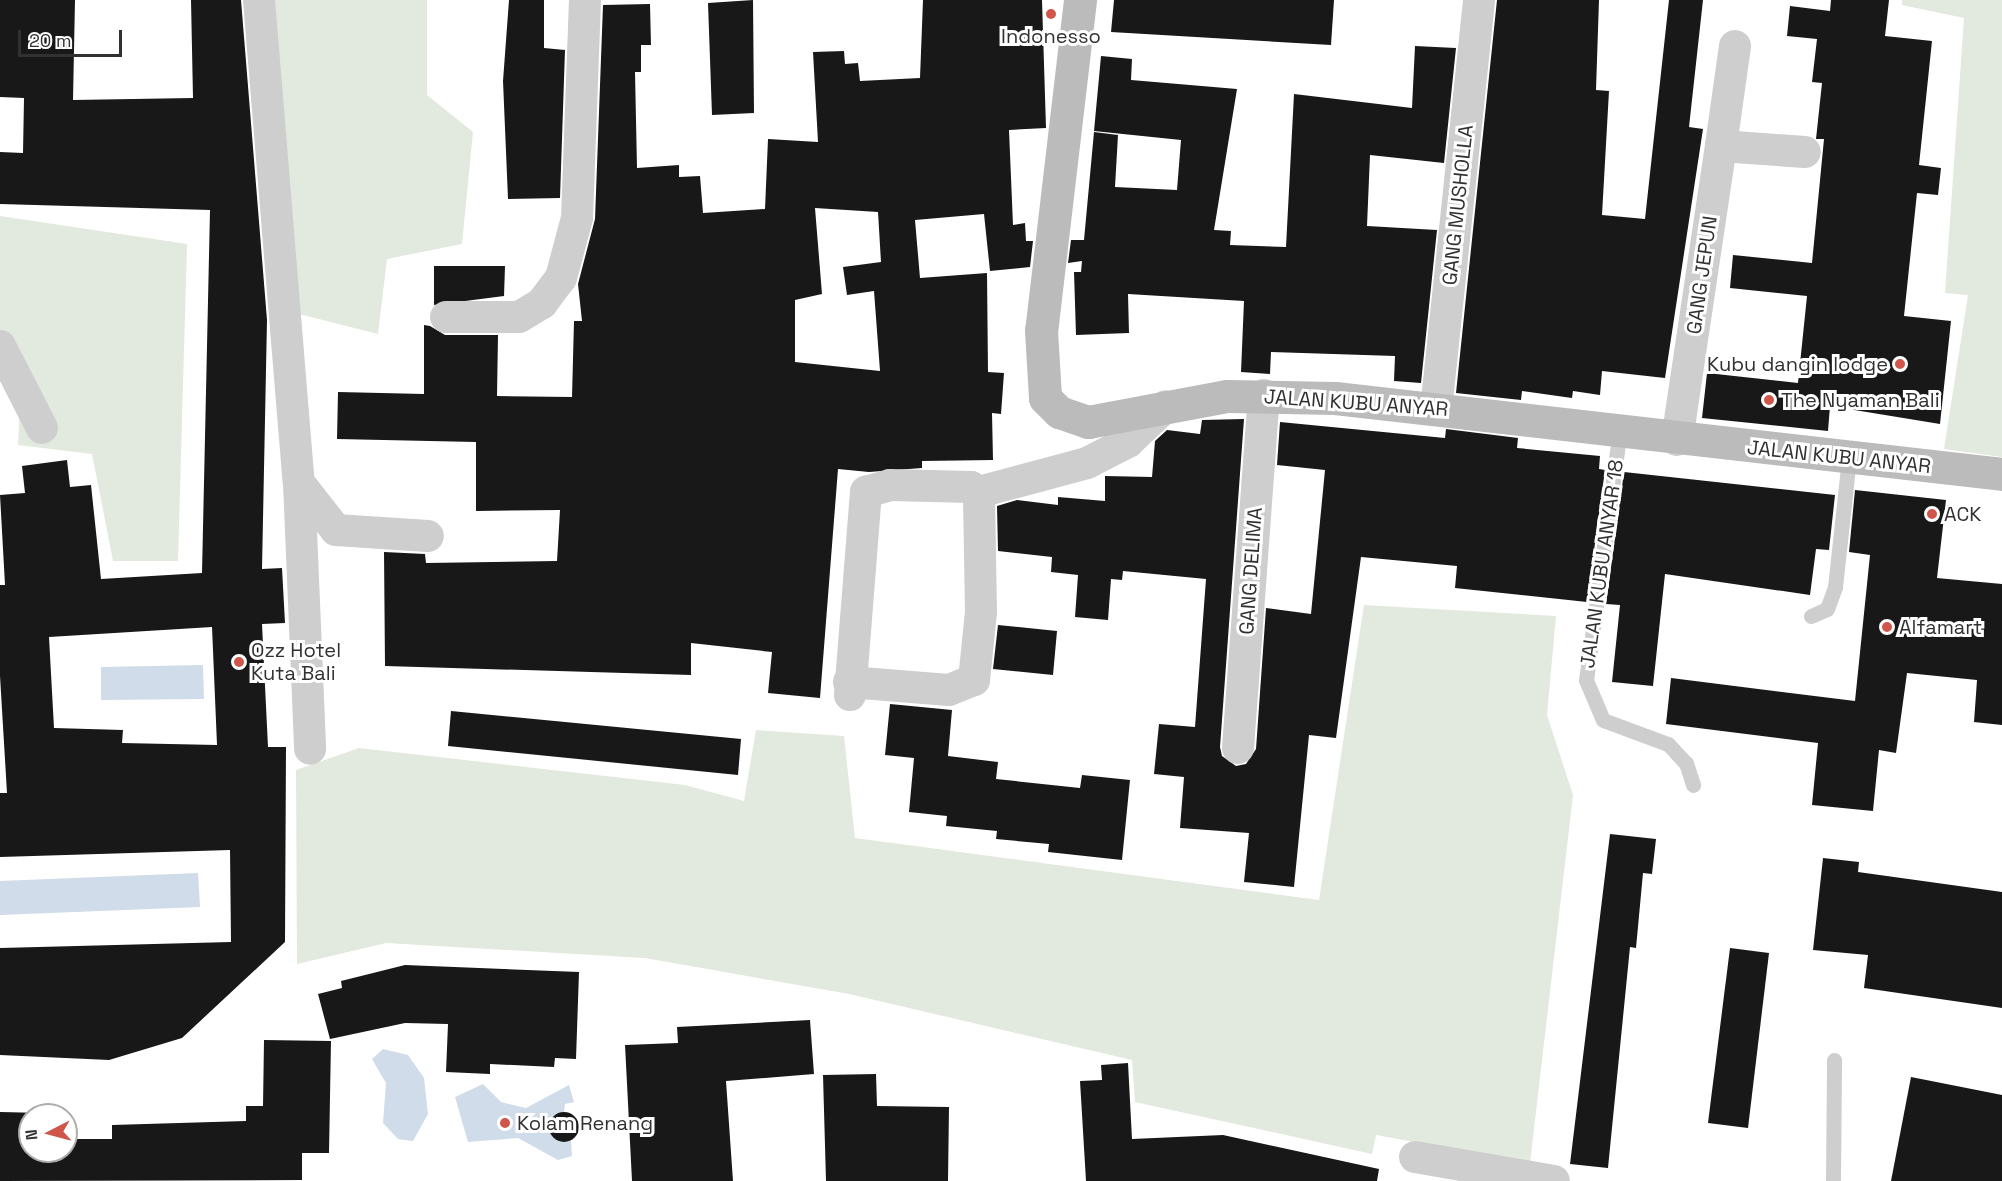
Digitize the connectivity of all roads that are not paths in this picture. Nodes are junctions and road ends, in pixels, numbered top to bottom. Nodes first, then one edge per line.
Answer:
1 (259, 0) edge
2 (585, 0) edge
3 (1080, 0) edge
4 (1479, 0) edge
5 (1735, 46) dead end
6 (1721, 146) junction
7 (1805, 152) dead end
8 (446, 317) dead end
9 (0, 346) edge
10 (1264, 395) junction
11 (1166, 406) junction
12 (1436, 410) junction
13 (42, 428) dead end
14 (1620, 429) junction
15 (1677, 440) junction
16 (1849, 458) junction
17 (2002, 474) edge
18 (299, 483) junction
19 (979, 492) junction
20 (428, 536) dead end
21 (1811, 616) dead end
22 (1238, 748) dead end
23 (310, 749) dead end
24 (1693, 785) dead end
25 (1834, 1060) dead end
26 (1415, 1157) dead end
27 (1554, 1181) edge
28 (1833, 1181) edge

1 - 18 street
2 - 8 street
3 - 11 street, JALAN KUBU ANYAR
4 - 12 street, GANG MUSHOLLA
5 - 6 street, GANG JEPUN
6 - 7 street
6 - 15 street, GANG JEPUN
9 - 13 street
10 - 11 street, JALAN KUBU ANYAR
10 - 12 street, JALAN KUBU ANYAR
10 - 22 street, GANG DELIMA
11 - 19 street
12 - 14 street, JALAN KUBU ANYAR
14 - 15 street, JALAN KUBU ANYAR
14 - 24 lane, JALAN KUBU ANYAR 18
15 - 16 street, JALAN KUBU ANYAR
16 - 17 street, JALAN KUBU ANYAR
16 - 21 lane
18 - 20 street
18 - 23 street
19 - 19 street
25 - 28 lane
26 - 27 street

